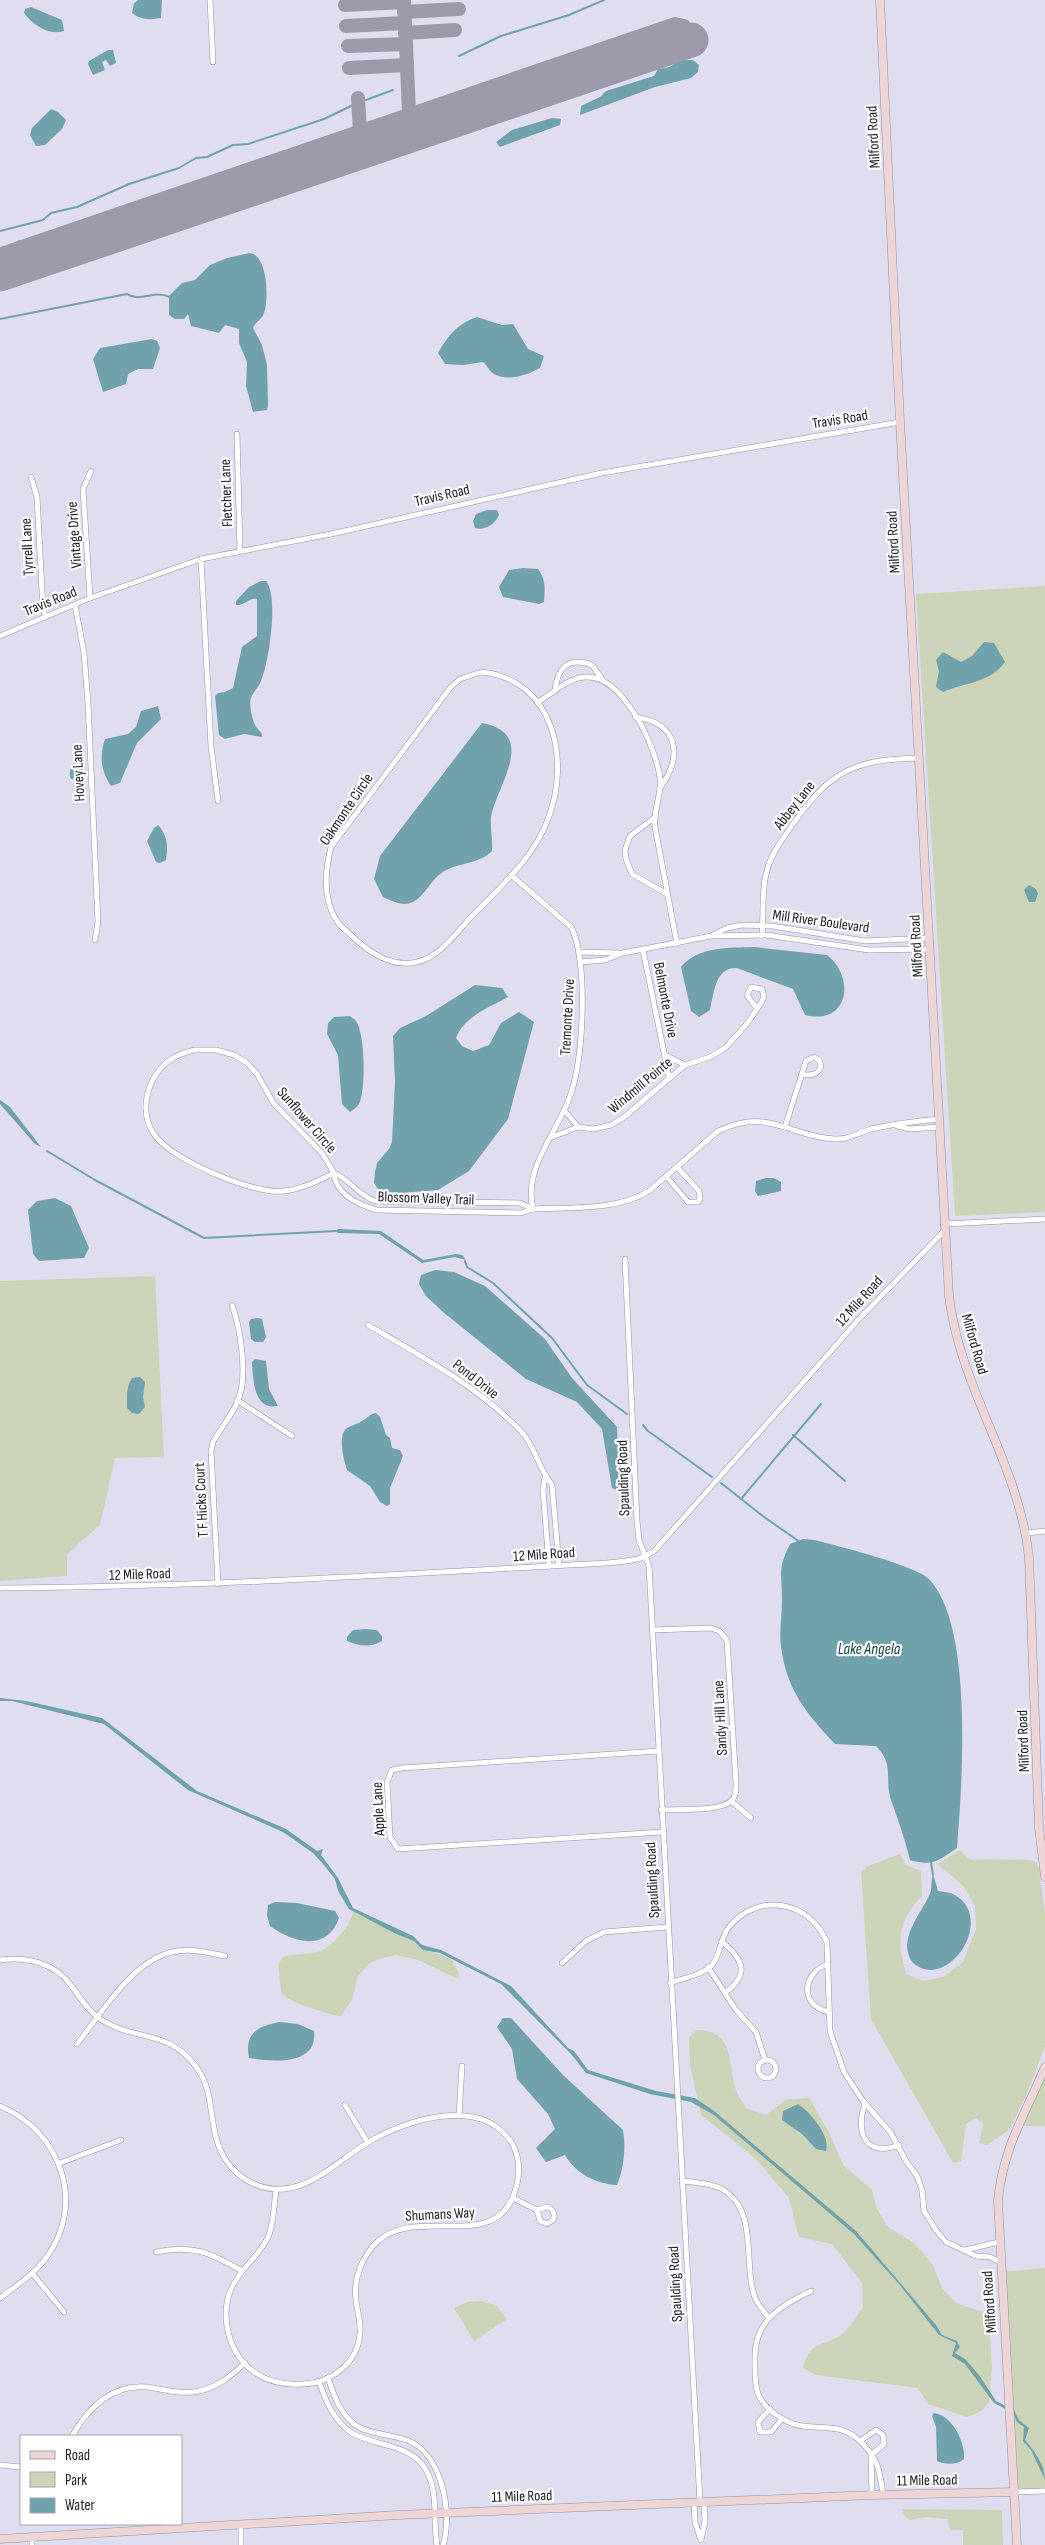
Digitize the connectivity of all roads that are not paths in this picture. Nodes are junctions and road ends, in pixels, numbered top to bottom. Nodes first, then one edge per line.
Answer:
1 (210, 0) edge
2 (880, 0) edge
3 (213, 62) dead end
4 (900, 422) junction
5 (237, 434) dead end
6 (91, 471) dead end
7 (31, 477) dead end
8 (240, 551) junction
9 (201, 559) junction
10 (90, 598) junction
11 (75, 605) junction
12 (46, 616) junction
13 (0, 636) edge
14 (603, 680) junction
15 (555, 691) junction
16 (538, 702) junction
17 (635, 717) junction
18 (918, 758) junction
19 (660, 788) junction
20 (218, 801) dead end
21 (654, 818) junction
22 (511, 875) junction
23 (667, 894) junction
24 (763, 925) junction
25 (711, 936) junction
26 (762, 936) junction
27 (929, 938) junction
28 (95, 940) dead end
29 (677, 944) junction
30 (930, 949) junction
31 (643, 950) junction
32 (579, 952) junction
33 (623, 953) junction
34 (581, 962) junction
35 (757, 1009) dead end
36 (664, 1055) junction
37 (684, 1065) junction
38 (803, 1075) dead end
39 (669, 1077) junction
40 (564, 1110) junction
41 (940, 1118) junction
42 (897, 1126) junction
43 (578, 1127) junction
44 (785, 1127) junction
45 (940, 1127) junction
46 (552, 1137) junction
47 (677, 1167) junction
48 (334, 1173) junction
49 (666, 1176) junction
50 (533, 1209) junction
51 (1045, 1219) edge
52 (945, 1227) junction
53 (625, 1259) dead end
54 (232, 1305) dead end
55 (368, 1325) dead end
56 (237, 1400) junction
57 (292, 1436) dead end
58 (545, 1477) junction
59 (556, 1526) junction
60 (547, 1527) junction
61 (1045, 1530) edge
62 (1026, 1533) junction
63 (646, 1556) junction
64 (548, 1566) junction
65 (559, 1566) junction
66 (218, 1584) junction
67 (0, 1588) edge
68 (652, 1630) junction
69 (659, 1751) junction
70 (731, 1801) junction
71 (661, 1810) junction
72 (751, 1818) dead end
73 (662, 1832) junction
74 (1044, 1855) edge
75 (1045, 1877) edge
76 (667, 1927) junction
77 (722, 1941) junction
78 (225, 1956) dead end
79 (0, 1960) edge
80 (562, 1963) dead end
81 (828, 1964) junction
82 (708, 1967) junction
83 (670, 1983) junction
84 (726, 1992) junction
85 (828, 2012) junction
86 (99, 2018) junction
87 (77, 2044) dead end
88 (765, 2060) dead end
89 (462, 2066) dead end
90 (1045, 2067) edge
91 (865, 2104) junction
92 (345, 2105) dead end
93 (0, 2106) edge
94 (459, 2116) junction
95 (121, 2140) dead end
96 (368, 2143) junction
97 (899, 2145) junction
98 (60, 2163) junction
99 (682, 2180) junction
100 (276, 2190) junction
101 (513, 2198) junction
102 (537, 2210) dead end
103 (999, 2242) junction
104 (964, 2250) junction
105 (156, 2252) dead end
106 (1000, 2262) junction
107 (242, 2271) junction
108 (32, 2273) junction
109 (811, 2291) dead end
110 (0, 2298) edge
111 (64, 2312) dead end
112 (768, 2317) junction
113 (246, 2364) junction
114 (328, 2378) junction
115 (319, 2382) junction
116 (340, 2408) junction
117 (770, 2409) junction
118 (332, 2413) junction
119 (782, 2419) junction
120 (355, 2425) junction
121 (352, 2432) junction
122 (73, 2435) edge
123 (392, 2436) junction
124 (860, 2440) junction
125 (390, 2444) junction
126 (871, 2455) junction
127 (0, 2465) edge
128 (20, 2467) edge
129 (438, 2473) junction
130 (429, 2475) junction
131 (1045, 2491) edge
132 (1015, 2492) junction
133 (872, 2495) junction
134 (882, 2495) junction
135 (699, 2502) junction
136 (435, 2513) junction
137 (445, 2513) junction
138 (240, 2524) junction
139 (0, 2539) edge
140 (32, 2541) edge
141 (701, 2542) edge
142 (241, 2545) edge
143 (437, 2545) edge
144 (443, 2545) edge
145 (1017, 2545) edge

1 - 3 street
2 - 4 street, Milford Road
4 - 8 street, Travis Road
4 - 18 street, Milford Road
5 - 8 street, Fletcher Lane
6 - 10 street, Vintage Drive
7 - 12 street, Tyrrell Lane
8 - 9 street, Travis Road
9 - 10 street, Travis Road
9 - 20 street
10 - 11 street, Travis Road
11 - 12 street, Travis Road
11 - 28 street, Hovey Lane
12 - 13 street, Travis Road
14 - 15 street
14 - 15 street
14 - 17 street
15 - 16 street
16 - 22 street, Oakmonte Circle
16 - 22 street, Oakmonte Circle
17 - 19 street
17 - 19 street
18 - 24 street, Abbey Lane
18 - 27 street, Milford Road
19 - 21 street
21 - 23 street
21 - 23 street
22 - 32 street, Tremonte Drive
23 - 29 street
24 - 25 street, Mill River Boulevard
24 - 26 street, Abbey Lane
24 - 27 street, Mill River Boulevard
25 - 26 street, Mill River Boulevard
25 - 29 street, Mill River Boulevard
26 - 30 street, Mill River Boulevard
27 - 30 street, Milford Road
29 - 31 street, Mill River Boulevard
30 - 41 street, Milford Road
31 - 33 street, Mill River Boulevard
31 - 36 street, Belmonte Drive
32 - 33 street, Mill River Boulevard
32 - 34 street, Tremonte Drive
33 - 34 street, Mill River Boulevard
34 - 40 street, Tremonte Drive
35 - 37 street, Windmill Pointe
36 - 37 street, Belmonte Drive
36 - 39 street, Belmonte Drive
37 - 39 street, Windmill Pointe
38 - 44 street
39 - 43 street, Windmill Pointe
40 - 43 street
40 - 46 street, Tremonte Drive
41 - 42 street, Blossom Valley Trail
41 - 45 street, Milford Road
42 - 44 street, Blossom Valley Trail
42 - 45 street, Blossom Valley Trail
43 - 46 street, Windmill Pointe
44 - 47 street, Blossom Valley Trail
45 - 52 street, Milford Road
46 - 50 street, Tremonte Drive
47 - 49 street, Blossom Valley Trail
47 - 49 street
48 - 48 street, Sunflower Circle
48 - 50 street, Blossom Valley Trail
48 - 50 street, Blossom Valley Trail
49 - 50 street, Blossom Valley Trail
51 - 52 street
52 - 62 street, Milford Road
52 - 63 street, 12 Mile Road
53 - 63 street, Spaulding Road
54 - 56 street, T F Hicks Court
55 - 58 street, Pond Drive
56 - 57 street
56 - 66 street, T F Hicks Court
58 - 59 street, Pond Drive
58 - 60 street, Pond Drive
59 - 60 street
59 - 65 street, Pond Drive
60 - 64 street, Pond Drive
61 - 62 street
62 - 74 street, Milford Road
63 - 65 street, 12 Mile Road
63 - 68 street, Spaulding Road
64 - 65 street, 12 Mile Road
64 - 66 street, 12 Mile Road
66 - 67 street, 12 Mile Road
68 - 69 street, Spaulding Road
68 - 70 street, Sandy Hill Lane
69 - 71 street, Spaulding Road
69 - 73 street, Apple Lane
70 - 71 street
70 - 72 street
71 - 73 street, Spaulding Road
73 - 76 street, Spaulding Road
74 - 75 street, Milford Road
76 - 80 street
76 - 83 street, Spaulding Road
77 - 81 street
77 - 82 street
77 - 84 street
78 - 86 street
79 - 86 street
81 - 85 street
81 - 85 street
82 - 83 street
82 - 84 street
83 - 99 street, Spaulding Road
84 - 88 street
85 - 91 street
86 - 87 street
86 - 100 street
89 - 94 street
90 - 103 street, Milford Road
91 - 97 street
91 - 97 street
92 - 96 street
93 - 98 street
94 - 96 street
94 - 101 street
95 - 98 street
96 - 100 street
97 - 104 street
98 - 108 street
99 - 112 street
99 - 135 street, Spaulding Road
100 - 107 street
101 - 102 street
101 - 114 street, Shumans Way
103 - 104 street
103 - 106 street, Milford Road
104 - 106 street
105 - 107 street
106 - 132 street, Milford Road
107 - 113 street
108 - 110 street
108 - 111 street
109 - 112 street
112 - 117 street
113 - 115 street, Shumans Way
113 - 122 street
114 - 115 street, Shumans Way
114 - 116 street
115 - 118 street
116 - 118 street
116 - 120 street
117 - 119 street
117 - 119 street
118 - 121 street
119 - 124 street
120 - 121 street
120 - 123 street
121 - 125 street
123 - 125 street
123 - 129 street
124 - 126 street
124 - 126 street
125 - 130 street
126 - 133 street
126 - 134 street
127 - 128 street
129 - 130 street
129 - 137 street
130 - 136 street
131 - 132 street, 11 Mile Road
132 - 134 street, 11 Mile Road
132 - 145 street, Milford Road
133 - 134 street, 11 Mile Road
133 - 135 street, 11 Mile Road
135 - 137 street, 11 Mile Road
135 - 141 street
135 - 141 street
136 - 137 street, 11 Mile Road
136 - 138 street, 11 Mile Road
136 - 143 street
137 - 144 street
138 - 140 street, 11 Mile Road
138 - 142 street
139 - 140 street, 11 Mile Road

